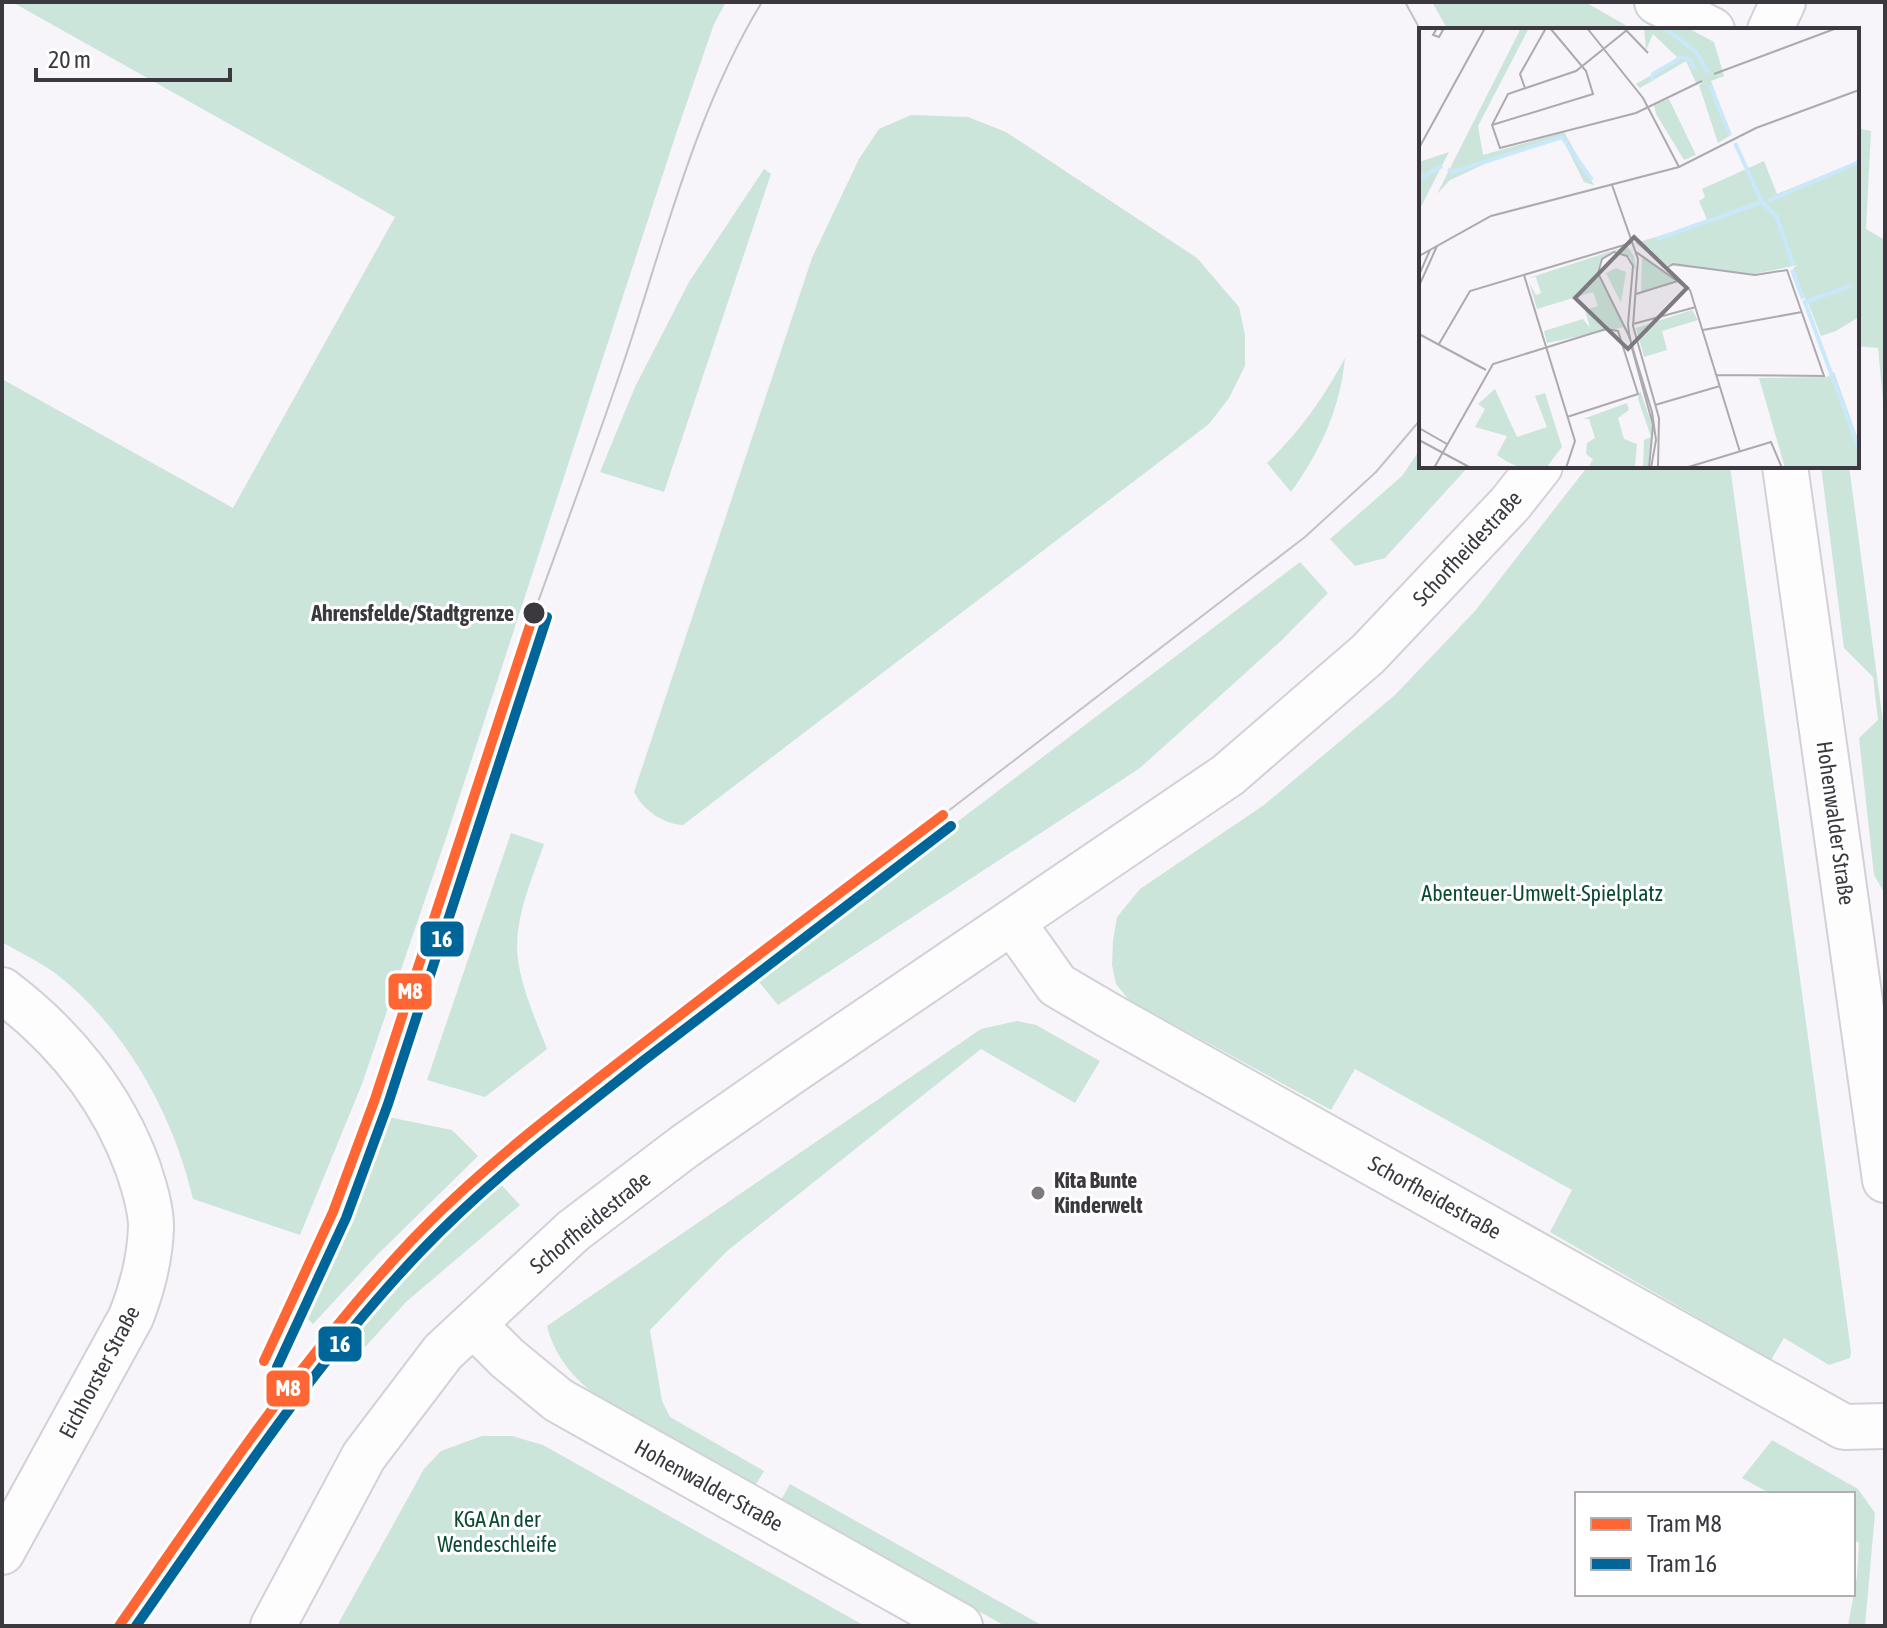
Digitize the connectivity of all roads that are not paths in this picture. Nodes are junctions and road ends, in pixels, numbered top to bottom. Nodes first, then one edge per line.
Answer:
1 (1657, 2) edge
2 (1708, 28) edge
3 (1538, 468) edge
4 (1785, 468) edge
5 (1013, 923) junction
6 (1872, 986) edge
7 (2, 990) edge
8 (1885, 1180) edge
9 (473, 1324) junction
10 (1885, 1426) edge
11 (2, 1552) edge
12 (273, 1626) edge
13 (960, 1626) edge

1 - 2 street
3 - 5 street, Schorfheidestraße
4 - 6 street, Hohenwalder Straße
5 - 9 street, Schorfheidestraße
5 - 10 street, Schorfheidestraße
6 - 8 street, Hohenwalder Straße
7 - 11 street, Eichhorster Straße
9 - 12 street, Schorfheidestraße
9 - 13 street, Hohenwalder Straße

